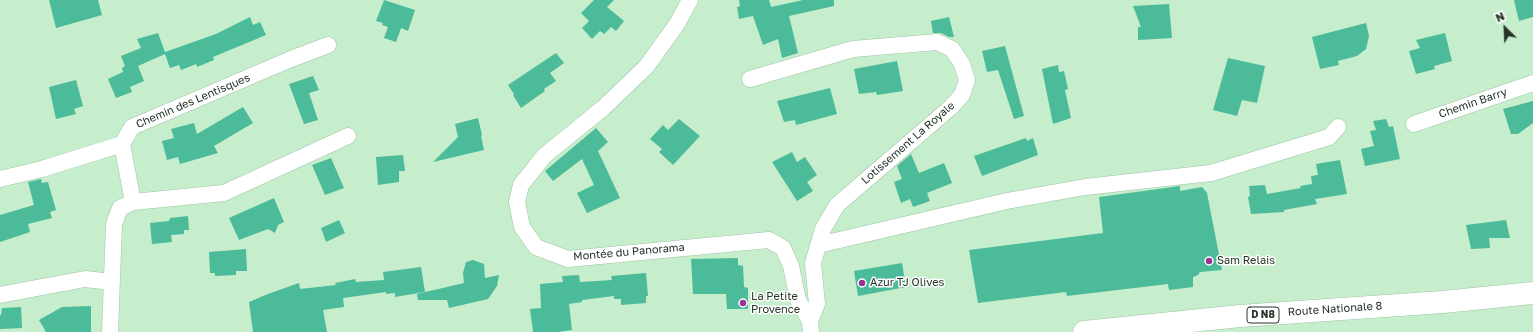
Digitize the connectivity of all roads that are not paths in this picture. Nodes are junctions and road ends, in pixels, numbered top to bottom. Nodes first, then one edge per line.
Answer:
1 (690, 0) edge
2 (328, 45) dead end
3 (750, 79) dead end
4 (1533, 83) edge
5 (1414, 124) dead end
6 (1338, 127) dead end
7 (348, 136) dead end
8 (122, 144) junction
9 (0, 179) edge
10 (133, 202) junction
11 (818, 245) junction
12 (112, 282) junction
13 (1533, 293) edge
14 (0, 295) edge
15 (1443, 302) junction
16 (810, 326) edge
17 (1191, 327) edge
18 (110, 332) edge
19 (1084, 332) edge
20 (1231, 332) edge

1 - 16 street, Montée du Panorama
2 - 8 street, Chemin des Lentisques
3 - 11 street, Lotissement La Royale
4 - 5 street, Chemin Barry
6 - 11 street
7 - 10 street
8 - 9 street
8 - 10 street
10 - 12 street
11 - 16 street, Lotissement La Royale
12 - 14 street
12 - 18 street
13 - 15 main road, Route Nationale 8 / D N8
15 - 17 main road, Route Nationale 8 / D N8
15 - 20 main road, Route Nationale 8 / D N8
17 - 19 main road, Route Nationale 8 / D N8

